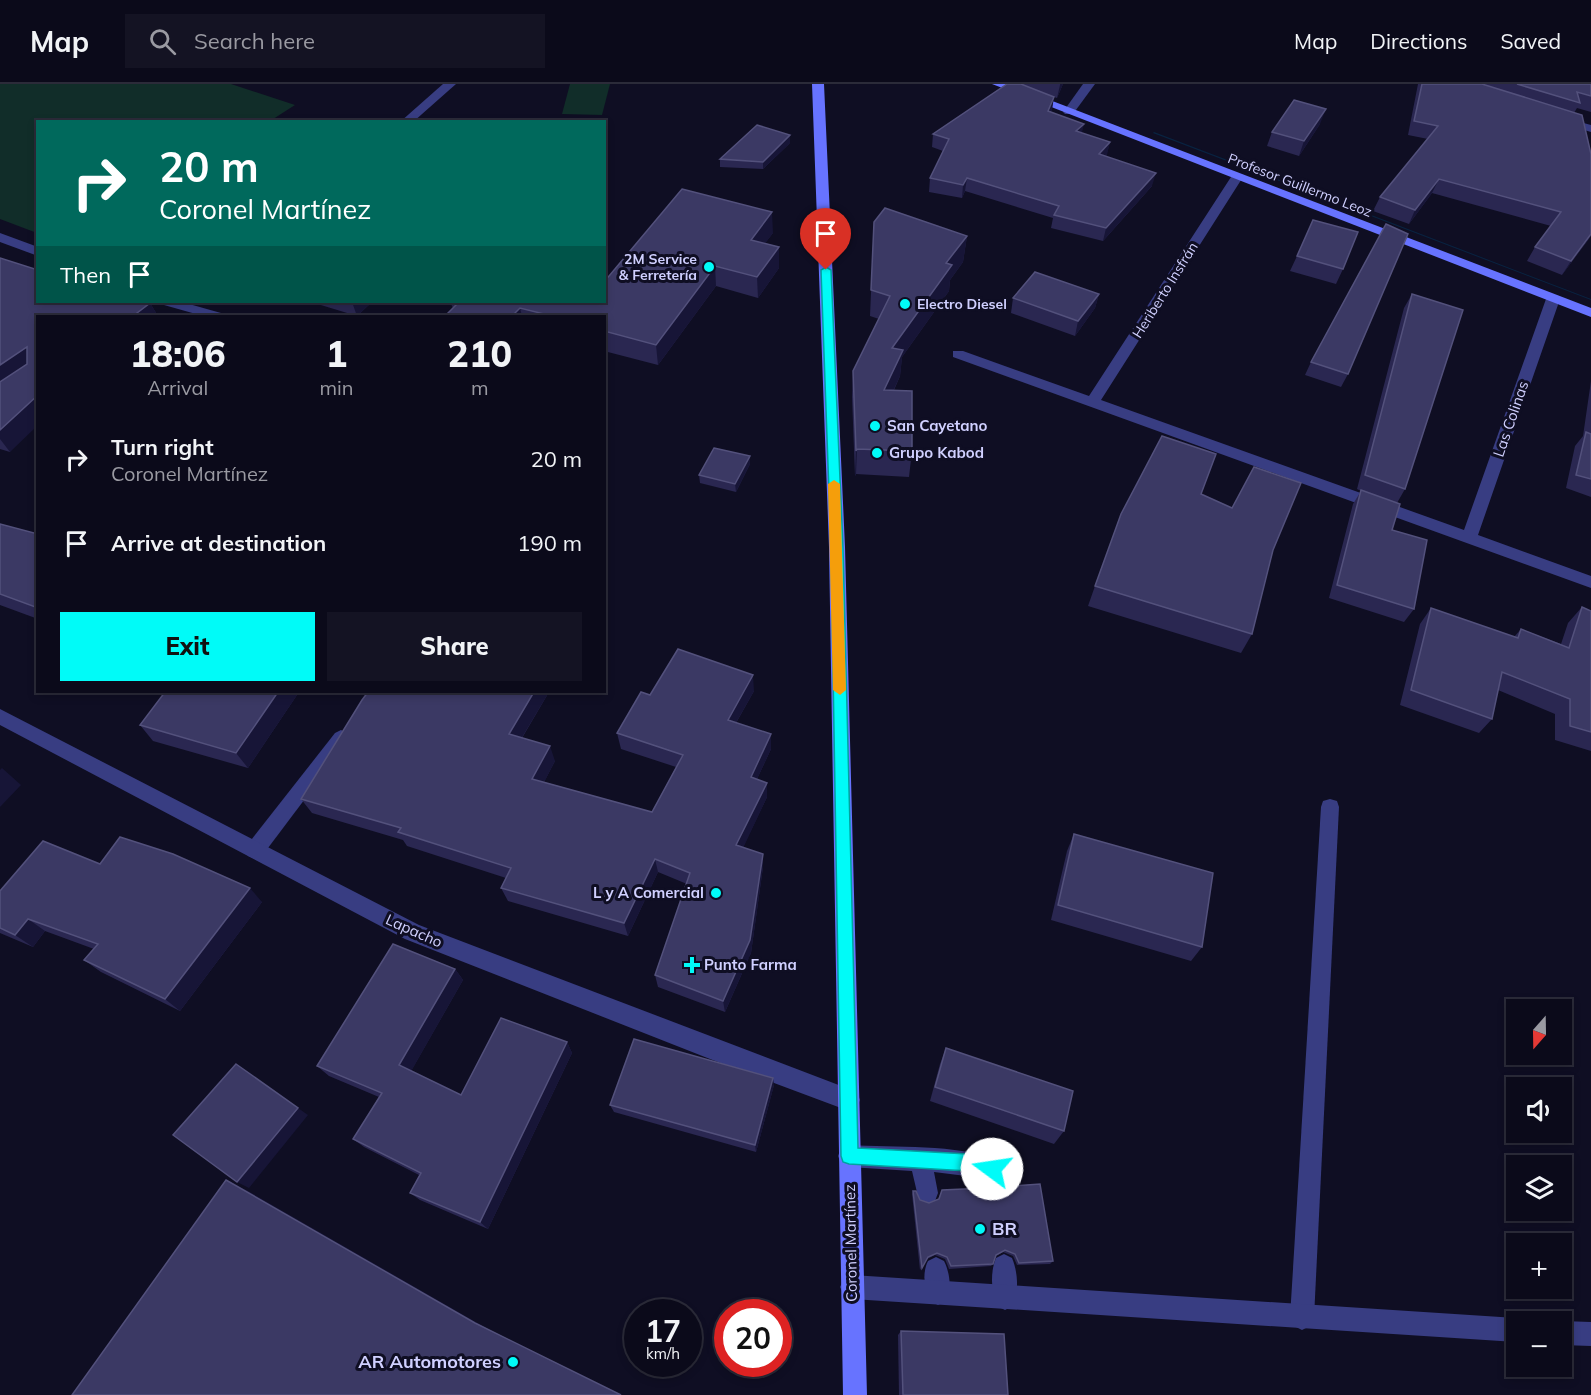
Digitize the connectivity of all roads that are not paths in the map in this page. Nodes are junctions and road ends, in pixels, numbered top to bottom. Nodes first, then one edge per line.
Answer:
1 (450, 84) edge
2 (817, 84) edge
3 (998, 84) edge
4 (1089, 84) edge
5 (1069, 112) junction
6 (1546, 115) edge
7 (407, 120) edge
8 (1591, 129) edge
9 (1237, 177) junction
10 (0, 237) edge
11 (36, 251) edge
12 (1553, 299) junction
13 (185, 304) edge
14 (1591, 313) edge
15 (213, 315) edge
16 (958, 354) dead end
17 (1092, 403) junction
18 (1469, 539) junction
19 (1591, 582) edge
20 (0, 716) edge
21 (356, 719) edge
22 (1330, 807) dead end
23 (255, 850) junction
24 (849, 1100) junction
25 (849, 1156) junction
26 (921, 1161) junction
27 (996, 1190) dead end
28 (927, 1193) dead end
29 (1004, 1266) dead end
30 (936, 1269) dead end
31 (852, 1287) junction
32 (938, 1293) junction
33 (1005, 1298) junction
34 (1302, 1318) junction
35 (1506, 1329) edge
36 (1572, 1333) edge
37 (1591, 1334) edge
38 (855, 1395) edge

1 - 7 street
2 - 24 main road, Coronel Martínez
3 - 5 main road, Profesor Guillermo Leoz
4 - 5 street
5 - 9 main road, Profesor Guillermo Leoz
6 - 8 street
9 - 12 main road, Profesor Guillermo Leoz
9 - 17 street, Heriberto Insfrán
10 - 11 street
12 - 14 main road, Profesor Guillermo Leoz
12 - 18 street, Las Colinas
13 - 15 street
16 - 17 street
17 - 18 street
18 - 19 street
20 - 23 street, Lapacho
21 - 23 street
22 - 34 street
23 - 24 street, Lapacho
24 - 25 main road, Coronel Martínez
25 - 26 street
25 - 31 main road, Coronel Martínez
26 - 27 street
26 - 28 street
29 - 33 street
30 - 32 street
31 - 32 street
31 - 38 main road, Coronel Martínez
32 - 33 street
33 - 34 street
34 - 35 street
36 - 37 street

